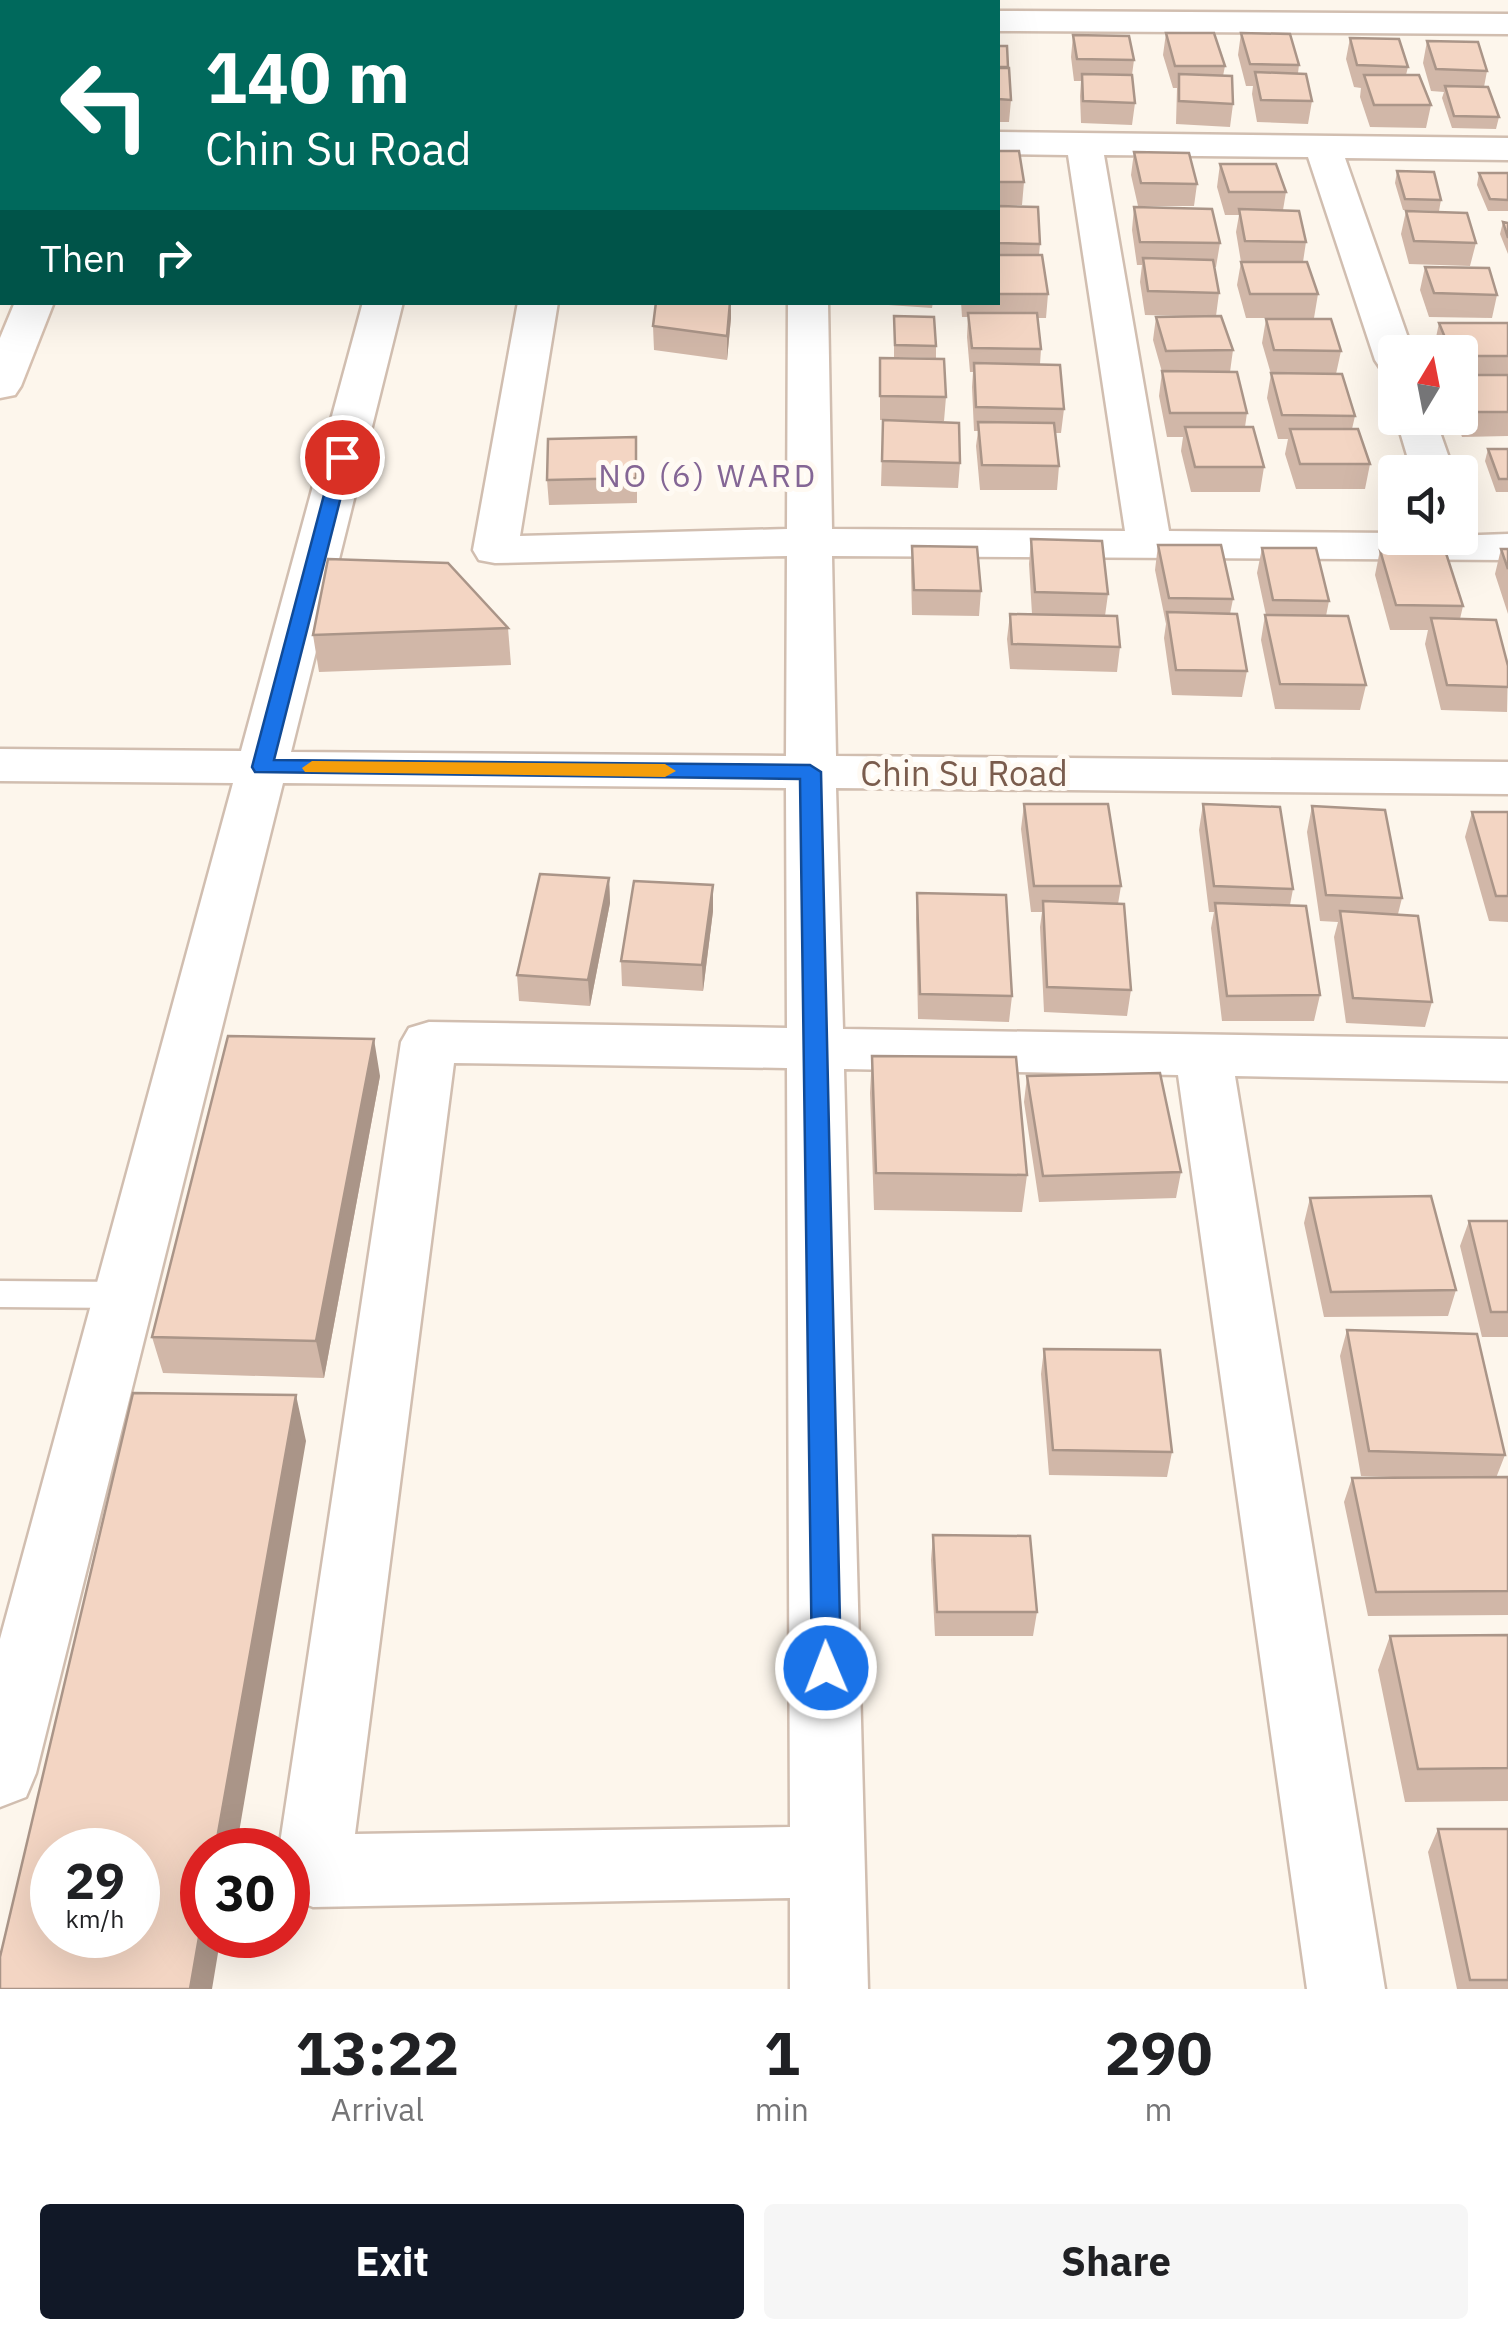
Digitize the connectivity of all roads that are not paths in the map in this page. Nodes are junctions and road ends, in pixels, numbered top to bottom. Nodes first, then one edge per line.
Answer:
1 (1000, 21) edge
2 (1508, 24) edge
3 (1000, 143) edge
4 (1084, 144) junction
5 (1323, 147) junction
6 (1508, 149) edge
7 (34, 305) edge
8 (382, 305) edge
9 (537, 305) edge
10 (808, 305) edge
11 (1387, 335) edge
12 (0, 386) edge
13 (808, 542) junction
14 (1378, 543) edge
15 (1149, 544) junction
16 (1478, 544) edge
17 (1508, 547) edge
18 (0, 765) edge
19 (262, 767) junction
20 (810, 772) junction
21 (1508, 778) edge
22 (815, 1047) junction
23 (1204, 1055) junction
24 (1508, 1060) edge
25 (0, 1294) edge
26 (124, 1295) junction
27 (0, 1774) edge
28 (830, 1862) junction
29 (830, 1989) edge
30 (1346, 1989) edge

1 - 2 street
3 - 4 street
4 - 5 street
4 - 15 street
5 - 6 street
5 - 11 street
7 - 12 street
8 - 19 street
9 - 13 street
10 - 13 street
13 - 15 street
13 - 20 street
14 - 15 street
16 - 17 street
18 - 19 street, Chin Su Road
19 - 20 street, Chin Su Road
19 - 26 street
20 - 21 street, Chin Su Road
20 - 22 street
22 - 23 street
22 - 28 street
22 - 28 street
23 - 24 street
23 - 30 street
25 - 26 lane
26 - 27 street
28 - 29 street

